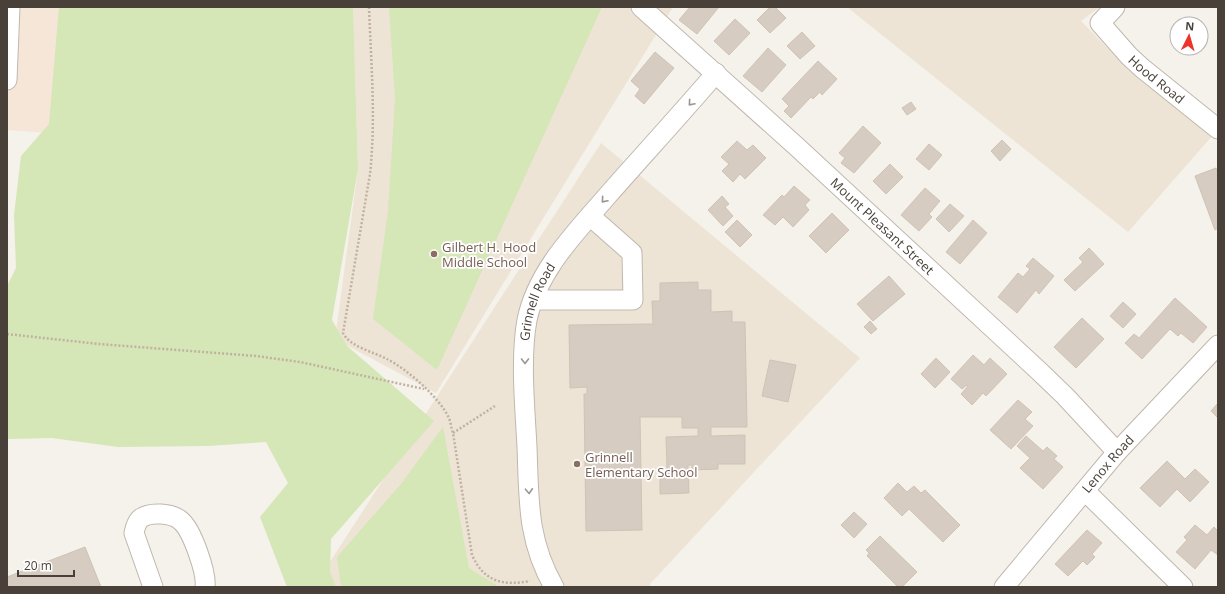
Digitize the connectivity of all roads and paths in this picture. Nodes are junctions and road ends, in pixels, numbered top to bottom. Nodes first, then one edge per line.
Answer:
1 (10, 7) edge
2 (369, 7) edge
3 (641, 7) edge
4 (1115, 7) edge
5 (716, 73) junction
6 (7, 80) edge
7 (1218, 129) edge
8 (590, 216) junction
9 (533, 300) junction
10 (7, 334) edge
11 (1218, 345) edge
12 (425, 389) junction
13 (496, 406) dead end
14 (453, 433) junction
15 (1117, 452) junction
16 (1085, 490) junction
17 (530, 581) dead end
18 (153, 587) edge
19 (205, 587) edge
20 (554, 587) edge
21 (1004, 587) edge
22 (1183, 587) edge

1 - 6 street
2 - 12 path
3 - 5 street, Mount Pleasant Street
4 - 7 street, Hood Road
5 -> 8 street, Grinnell Road
5 - 15 street, Mount Pleasant Street
8 - 9 street, Grinnell Road
8 - 9 street
9 -> 20 street, Grinnell Road
10 - 12 path
11 - 15 street, Lenox Road
12 - 14 path
13 - 14 path
14 - 17 path
15 - 16 street, Lenox Road
16 - 21 street, Lenox Road
16 - 22 street
18 - 19 street

